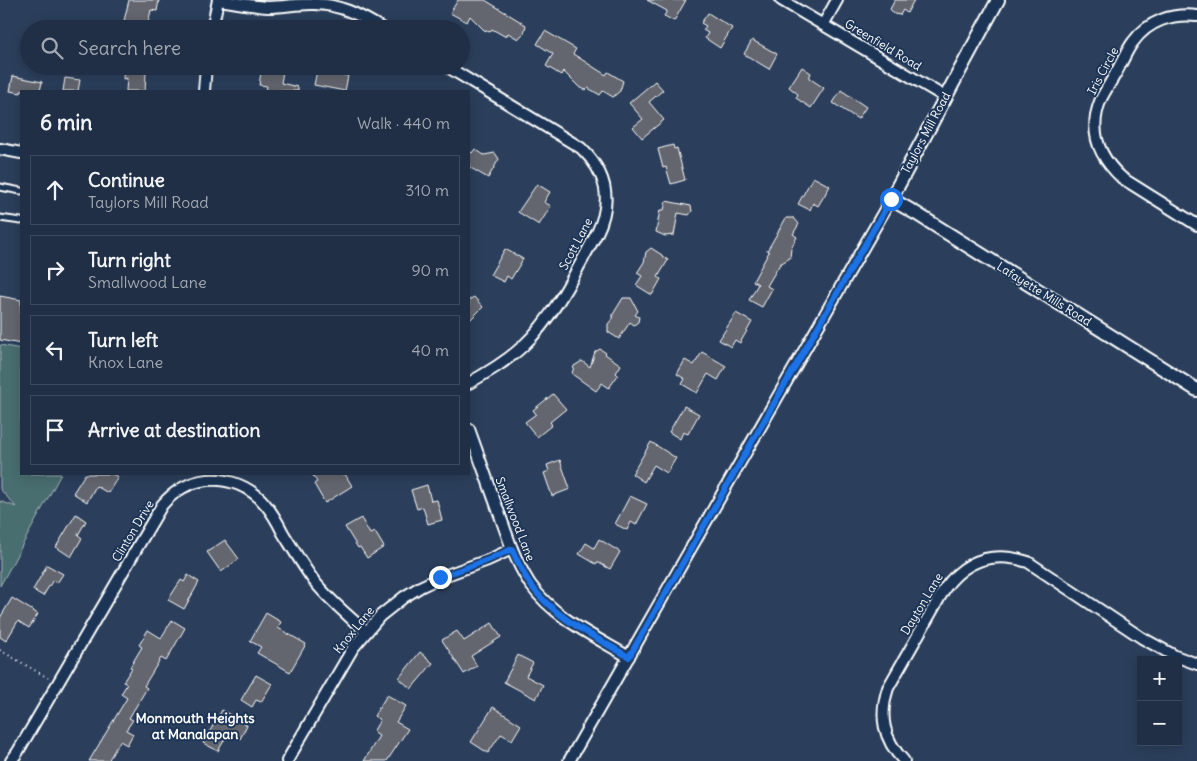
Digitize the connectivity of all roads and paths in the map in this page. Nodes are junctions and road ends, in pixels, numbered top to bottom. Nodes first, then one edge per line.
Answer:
1 (218, 0) edge
2 (781, 0) edge
3 (837, 0) edge
4 (998, 0) edge
5 (1197, 16) edge
6 (214, 20) edge
7 (367, 20) edge
8 (823, 25) junction
9 (205, 75) edge
10 (461, 75) edge
11 (204, 90) edge
12 (945, 97) junction
13 (0, 149) edge
14 (20, 153) edge
15 (0, 187) edge
16 (20, 191) edge
17 (891, 199) junction
18 (0, 218) edge
19 (20, 221) edge
20 (1197, 225) edge
21 (470, 382) edge
22 (1197, 390) edge
23 (470, 432) edge
24 (512, 549) junction
25 (366, 632) junction
26 (0, 650) edge
27 (629, 657) junction
28 (1197, 664) edge
29 (58, 684) junction
30 (11, 761) edge
31 (286, 761) edge
32 (569, 761) edge
33 (904, 761) edge

1 - 6 street
1 - 7 street
2 - 8 street, Greenfield Road
3 - 8 street
4 - 12 street, Taylors Mill Road
5 - 20 street, Iris Circle
8 - 12 street, Greenfield Road
9 - 11 street
10 - 21 street, Scott Lane
12 - 17 street, Taylors Mill Road
13 - 14 street
15 - 16 lane
17 - 22 street, Lafayette Mills Road
17 - 27 street, Taylors Mill Road
18 - 19 lane
23 - 24 street, Smallwood Lane
24 - 25 street, Knox Lane
24 - 27 street, Smallwood Lane
25 - 29 street, Clinton Drive
25 - 31 street, Knox Lane
26 - 29 path
27 - 32 street, Taylors Mill Road
28 - 33 street, Dayton Lane
29 - 30 street, Clinton Drive

